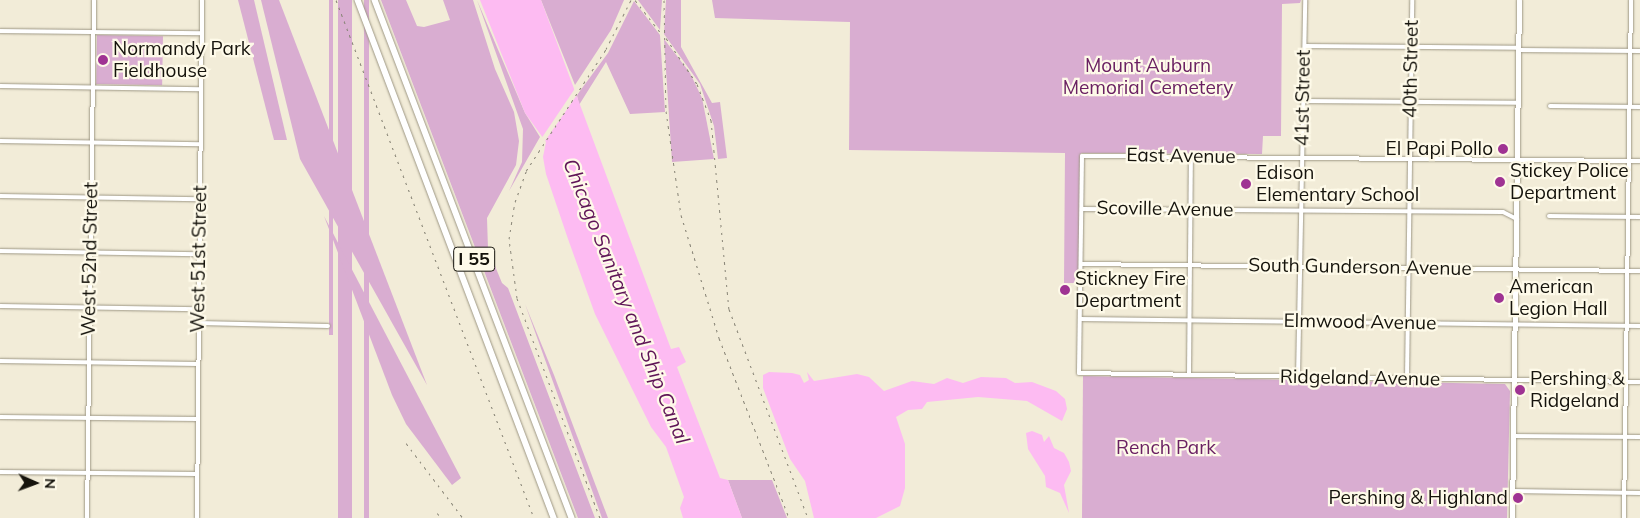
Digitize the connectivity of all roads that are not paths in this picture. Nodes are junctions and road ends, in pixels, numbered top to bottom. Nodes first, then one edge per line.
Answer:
1 (94, 0) edge
2 (202, 0) edge
3 (358, 0) edge
4 (375, 0) edge
5 (1305, 0) edge
6 (1412, 0) edge
7 (1519, 0) edge
8 (1631, 0) edge
9 (0, 30) edge
10 (93, 32) junction
11 (202, 33) junction
12 (1305, 46) junction
13 (1411, 47) junction
14 (1519, 49) junction
15 (1630, 51) junction
16 (1640, 52) edge
17 (0, 86) edge
18 (92, 87) junction
19 (201, 89) junction
20 (1304, 101) junction
21 (1411, 102) junction
22 (1518, 103) junction
23 (1550, 106) dead end
24 (1630, 107) junction
25 (1640, 107) edge
26 (0, 141) edge
27 (92, 142) junction
28 (200, 144) junction
29 (1191, 156) junction
30 (1302, 157) junction
31 (1410, 157) junction
32 (1517, 159) junction
33 (1629, 161) junction
34 (1640, 161) edge
35 (0, 196) edge
36 (91, 198) junction
37 (200, 199) junction
38 (1082, 209) junction
39 (1191, 210) junction
40 (1300, 211) junction
41 (1409, 212) junction
42 (1550, 216) dead end
43 (1628, 217) junction
44 (1640, 217) edge
45 (1516, 218) junction
46 (0, 251) edge
47 (90, 252) junction
48 (199, 254) junction
49 (1081, 264) junction
50 (1190, 265) junction
51 (1299, 266) junction
52 (1408, 268) junction
53 (1516, 270) junction
54 (1627, 271) junction
55 (1640, 272) edge
56 (0, 306) edge
57 (89, 308) junction
58 (199, 308) junction
59 (1080, 319) junction
60 (1190, 320) junction
61 (1298, 321) junction
62 (1408, 322) junction
63 (199, 324) junction
64 (1515, 324) junction
65 (328, 326) dead end
66 (1627, 326) junction
67 (1640, 326) edge
68 (0, 361) edge
69 (88, 362) junction
70 (198, 364) junction
71 (1189, 375) junction
72 (1298, 377) junction
73 (1407, 379) junction
74 (1515, 380) junction
75 (1626, 382) junction
76 (1640, 382) edge
77 (0, 417) edge
78 (88, 418) junction
79 (197, 419) junction
80 (1513, 436) junction
81 (1625, 437) junction
82 (1640, 437) edge
83 (0, 472) edge
84 (87, 473) junction
85 (197, 474) junction
86 (1512, 491) junction
87 (1624, 493) junction
88 (1640, 493) edge
89 (87, 518) edge
90 (197, 518) edge
91 (554, 518) edge
92 (572, 518) edge
93 (1512, 518) edge
94 (1624, 518) edge

1 - 10 street, West 52nd Street
2 - 11 street, West 51st Street
3 - 91 highway, I 55
4 - 92 highway, I 55
5 - 12 street, 41st Street
6 - 13 street, 40th Street
7 - 14 main road
8 - 15 street
9 - 10 street
10 - 11 street
10 - 18 street, West 52nd Street
11 - 19 street, West 51st Street
12 - 13 street
12 - 20 street, 41st Street
13 - 14 street
13 - 21 street, 40th Street
14 - 15 street
14 - 22 main road
15 - 16 street
15 - 24 street
17 - 18 street
18 - 19 street
18 - 27 street, West 52nd Street
19 - 28 street, West 51st Street
20 - 21 street
20 - 30 street, 41st Street
21 - 22 street
21 - 31 street, 40th Street
22 - 32 main road
23 - 24 street
24 - 25 street
24 - 33 street
26 - 27 street
27 - 28 street
27 - 36 street, West 52nd Street
28 - 37 street, West 51st Street
29 - 30 street, East Avenue
29 - 38 street, East Avenue
29 - 39 street
30 - 31 street, East Avenue
30 - 40 street, 41st Street
31 - 32 street, East Avenue
31 - 41 street, 40th Street
32 - 33 street, East Avenue
32 - 45 main road
33 - 34 street, East Avenue
33 - 43 street
35 - 36 street
36 - 37 street
36 - 47 street, West 52nd Street
37 - 48 street, West 51st Street
38 - 39 street, Scoville Avenue
38 - 49 street
39 - 40 street, Scoville Avenue
39 - 50 street
40 - 41 street, Scoville Avenue
40 - 51 street, 41st Street
41 - 45 street, Scoville Avenue
41 - 52 street, 40th Street
42 - 43 street
43 - 44 street
43 - 54 street
45 - 53 main road
46 - 47 street
47 - 48 street
47 - 57 street, West 52nd Street
48 - 58 street, West 51st Street
49 - 50 street, South Gunderson Avenue
49 - 59 street
50 - 51 street, South Gunderson Avenue
50 - 60 street
51 - 52 street, South Gunderson Avenue
51 - 61 street, 41st Street
52 - 53 street, South Gunderson Avenue
52 - 62 street, 40th Street
53 - 54 street, South Gunderson Avenue
53 - 64 main road
54 - 55 street, South Gunderson Avenue
54 - 66 street
56 - 57 street
57 - 58 street
57 - 69 street, West 52nd Street
58 - 63 street, West 51st Street
59 - 60 street, Elmwood Avenue
59 - 71 street, Ridgeland Avenue
60 - 61 street, Elmwood Avenue
60 - 71 street
61 - 62 street, Elmwood Avenue
61 - 72 street, 41st Street
62 - 64 street, Elmwood Avenue
62 - 73 street, 40th Street
63 - 65 street
63 - 70 street, West 51st Street
64 - 66 street, Elmwood Avenue
64 - 74 main road
66 - 67 street, Elmwood Avenue
66 - 75 street
68 - 69 street
69 - 70 street
69 - 78 street, West 52nd Street
70 - 79 street, West 51st Street
71 - 72 street, Ridgeland Avenue
72 - 73 street, Ridgeland Avenue
73 - 74 street, Ridgeland Avenue
74 - 75 street, Ridgeland Avenue
74 - 80 main road
75 - 76 street, Ridgeland Avenue
75 - 81 street
77 - 78 street
78 - 79 street
78 - 84 street, West 52nd Street
79 - 85 street, West 51st Street
80 - 81 street
80 - 86 main road
81 - 82 street
81 - 87 street
83 - 84 street
84 - 85 street
84 - 89 street, West 52nd Street
85 - 90 street, West 51st Street
86 - 87 street
86 - 93 main road
87 - 88 street
87 - 94 street

